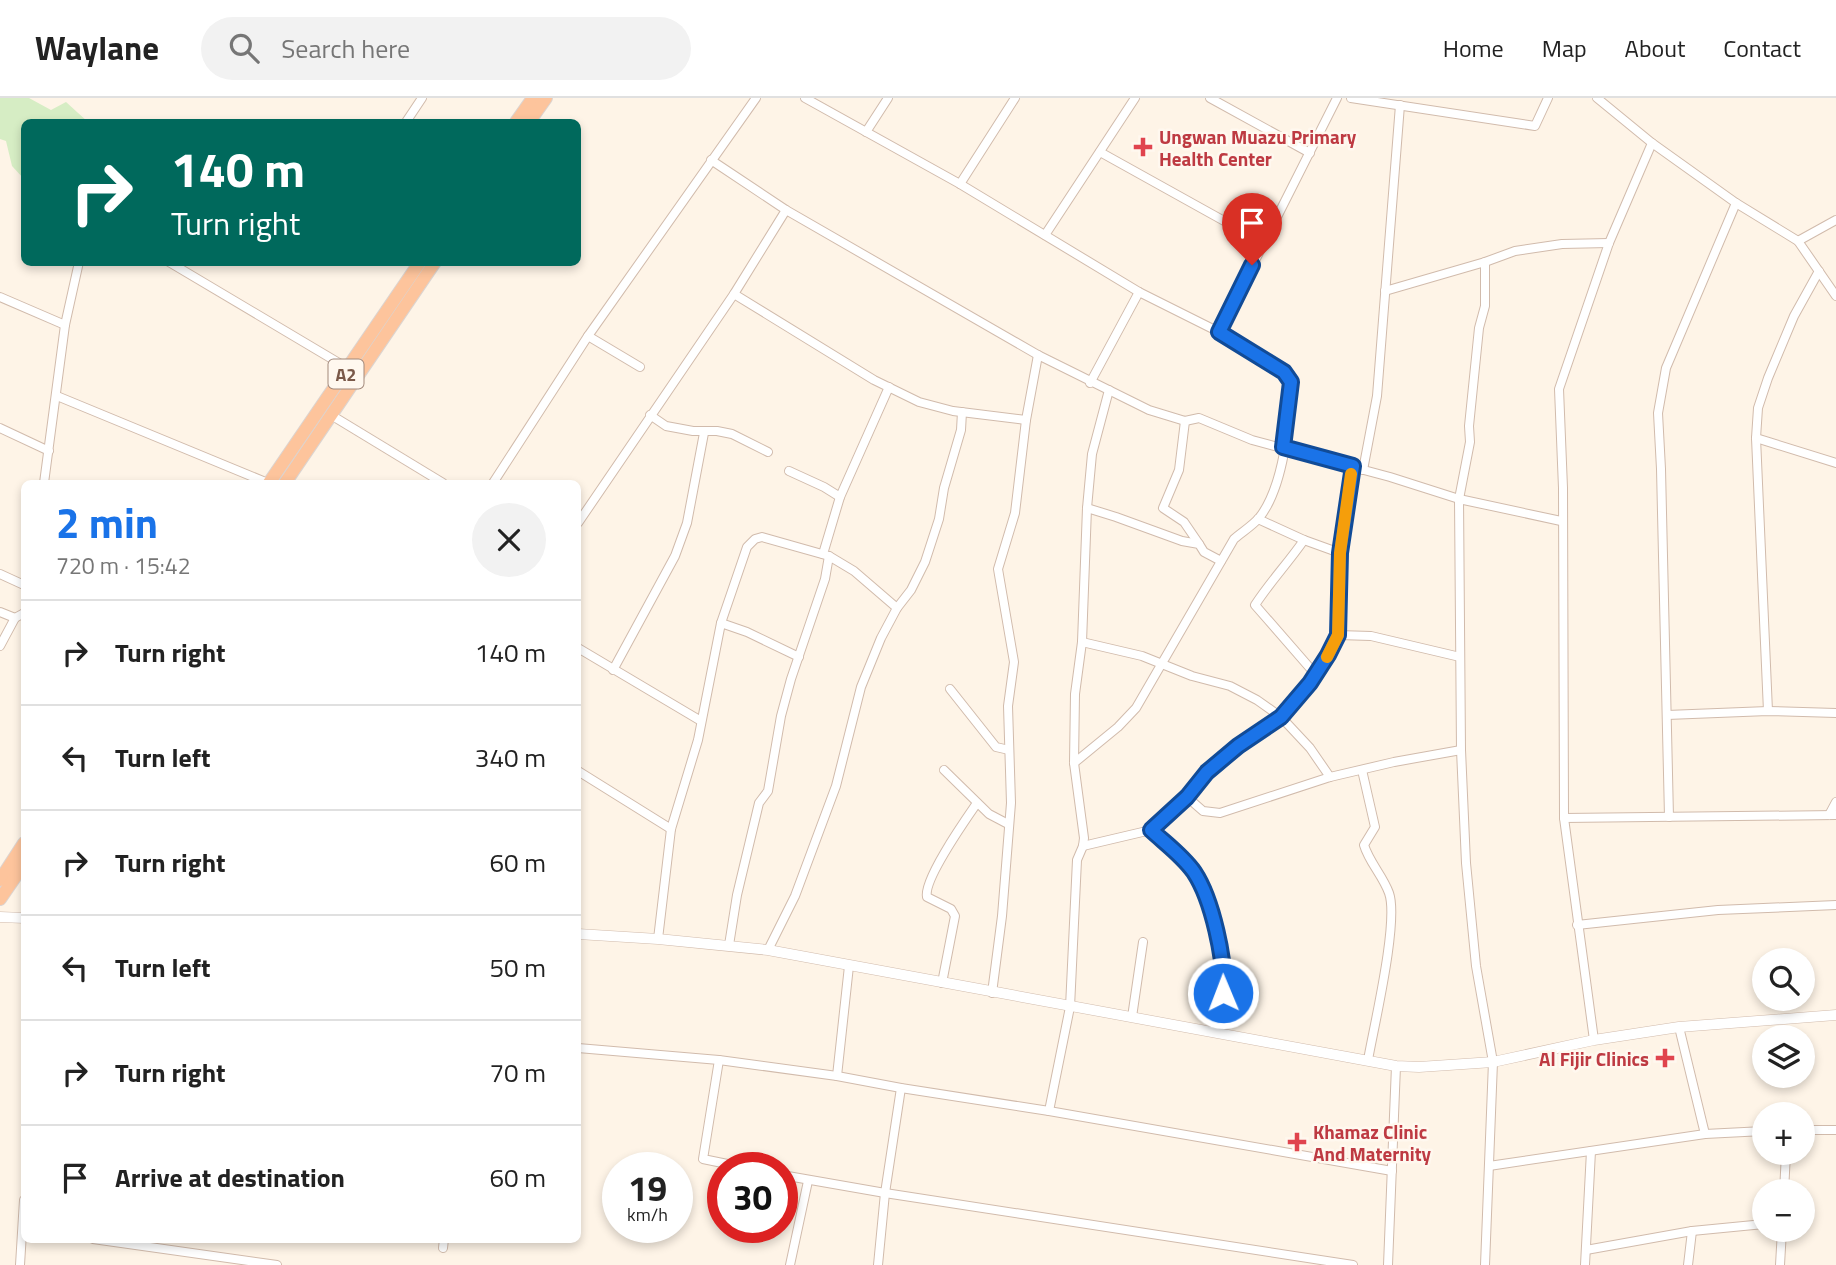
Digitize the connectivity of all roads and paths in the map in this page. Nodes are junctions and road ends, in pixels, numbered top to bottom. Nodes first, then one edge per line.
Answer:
1 (422, 98) edge
2 (533, 98) edge
3 (546, 98) edge
4 (756, 98) edge
5 (805, 98) edge
6 (888, 98) edge
7 (1015, 98) edge
8 (1135, 98) edge
9 (1210, 98) edge
10 (1337, 98) edge
11 (1351, 98) edge
12 (1548, 98) edge
13 (1600, 99) edge
14 (1400, 105) junction
15 (408, 119) edge
16 (518, 119) edge
17 (531, 119) edge
18 (866, 132) junction
19 (1652, 143) junction
20 (1100, 152) junction
21 (1310, 153) junction
22 (711, 160) junction
23 (960, 184) junction
24 (1736, 203) junction
25 (786, 210) junction
26 (1836, 220) edge
27 (1045, 235) junction
28 (1798, 241) junction
29 (1262, 242) junction
30 (1609, 243) junction
31 (1485, 262) junction
32 (78, 266) edge
33 (176, 266) edge
34 (417, 266) edge
35 (432, 266) edge
36 (1819, 271) junction
37 (1385, 291) junction
38 (1139, 292) junction
39 (734, 294) junction
40 (1836, 296) edge
41 (0, 297) edge
42 (65, 325) junction
43 (1219, 332) junction
44 (588, 336) junction
45 (1038, 355) junction
46 (640, 367) dead end
47 (349, 369) junction
48 (1090, 383) junction
49 (889, 387) junction
50 (1110, 390) junction
51 (57, 396) junction
52 (962, 412) junction
53 (331, 415) junction
54 (650, 415) junction
55 (1026, 419) junction
56 (1185, 421) junction
57 (0, 428) edge
58 (704, 433) junction
59 (1756, 438) junction
60 (1283, 447) junction
61 (49, 451) junction
62 (768, 452) dead end
63 (1835, 461) edge
64 (1353, 466) junction
65 (1363, 470) junction
66 (789, 471) dead end
67 (44, 480) edge
68 (261, 480) edge
69 (270, 480) edge
70 (287, 480) edge
71 (438, 480) edge
72 (495, 480) edge
73 (840, 498) junction
74 (1459, 499) junction
75 (1087, 508) junction
76 (581, 518) edge
77 (1258, 519) junction
78 (1561, 521) junction
79 (1304, 540) junction
80 (1199, 544) junction
81 (1340, 553) junction
82 (826, 555) junction
83 (1221, 561) junction
84 (0, 574) edge
85 (21, 584) edge
86 (897, 608) junction
87 (0, 612) edge
88 (21, 615) edge
89 (15, 618) junction
90 (721, 623) junction
91 (1338, 635) junction
92 (1082, 642) junction
93 (0, 646) edge
94 (581, 650) edge
95 (799, 657) junction
96 (1460, 657) junction
97 (1162, 664) junction
98 (613, 670) junction
99 (1316, 675) junction
100 (950, 689) dead end
101 (1768, 710) junction
102 (1836, 713) edge
103 (1667, 715) junction
104 (1281, 717) junction
105 (701, 721) junction
106 (1009, 750) junction
107 (1461, 750) junction
108 (1074, 763) junction
109 (944, 770) dead end
110 (1362, 771) junction
111 (581, 773) edge
112 (1330, 777) junction
113 (1187, 797) junction
114 (1836, 802) edge
115 (977, 803) junction
116 (1833, 815) edge
117 (1669, 817) junction
118 (1564, 818) junction
119 (1008, 824) junction
120 (671, 829) junction
121 (1151, 830) junction
122 (1083, 846) junction
123 (21, 848) edge
124 (21, 868) edge
125 (0, 880) edge
126 (0, 899) edge
127 (1836, 905) edge
128 (0, 917) edge
129 (21, 918) edge
130 (1577, 925) junction
131 (581, 934) edge
132 (658, 939) junction
133 (1143, 942) dead end
134 (729, 945) junction
135 (768, 950) junction
136 (849, 966) junction
137 (942, 983) junction
138 (992, 993) junction
139 (1070, 1007) junction
140 (1836, 1016) edge
141 (1132, 1017) junction
142 (1679, 1027) junction
143 (1218, 1032) junction
144 (1594, 1040) junction
145 (581, 1048) edge
146 (719, 1060) junction
147 (1368, 1060) junction
148 (1493, 1062) junction
149 (1396, 1066) junction
150 (837, 1076) junction
151 (901, 1088) junction
152 (1049, 1111) junction
153 (1815, 1130) edge
154 (1836, 1130) edge
155 (1752, 1132) edge
156 (1705, 1134) junction
157 (1591, 1151) junction
158 (707, 1161) edge
159 (1489, 1167) junction
160 (1392, 1171) junction
161 (798, 1179) edge
162 (808, 1181) junction
163 (885, 1193) junction
164 (1752, 1225) edge
165 (1692, 1231) junction
166 (1781, 1242) edge
167 (22, 1243) edge
168 (119, 1243) edge
169 (1586, 1251) junction
170 (1287, 1261) edge
171 (251, 1263) edge
172 (20, 1265) edge
173 (277, 1265) edge
174 (790, 1265) edge
175 (878, 1265) edge
176 (1353, 1265) edge
177 (1388, 1265) edge
178 (1485, 1265) edge
179 (1585, 1265) edge
180 (1688, 1265) edge
181 (1780, 1265) edge

1 - 15 street
2 - 16 highway
3 - 17 highway
4 - 22 street
5 - 18 street
6 - 18 street
7 - 23 street
8 - 20 street
9 - 21 street
10 - 21 street
11 - 14 street
12 - 14 street
13 - 19 street
14 - 37 street
18 - 23 street
19 - 24 street
19 - 30 street
20 - 27 street
20 - 29 street
21 - 29 street
22 - 25 street
22 - 44 street
23 - 27 street
24 - 28 street
24 - 103 street
25 - 39 street
25 - 45 street
26 - 28 street
27 - 38 street
28 - 36 street
29 - 43 street
30 - 31 street
30 - 78 street
31 - 37 street
31 - 74 street
32 - 42 street
33 - 47 street
34 - 47 highway, A2
35 - 53 highway, A2
36 - 40 street
36 - 59 street
37 - 65 street
38 - 43 street
38 - 48 street
39 - 49 street
39 - 54 street
41 - 42 street
42 - 51 street
43 - 60 street
44 - 46 street
44 - 72 street
45 - 48 street
45 - 55 street
47 - 69 highway, A2
48 - 50 street
49 - 52 street
49 - 73 street
50 - 56 street
50 - 75 street
51 - 61 street
51 - 68 street
52 - 55 street
52 - 86 street
53 - 70 highway, A2
53 - 71 street
54 - 58 street
54 - 76 street
55 - 106 street
56 - 60 street
56 - 80 street
57 - 61 street
58 - 62 street
58 - 98 street
59 - 63 street
59 - 101 street
60 - 64 street
60 - 77 street
61 - 67 street
64 - 65 street
64 - 81 street
65 - 74 street
66 - 73 street
73 - 82 street
74 - 78 street
74 - 96 street
75 - 80 street
75 - 92 street
77 - 79 street
77 - 83 street
78 - 118 street
79 - 81 street
79 - 99 street
80 - 83 street
81 - 91 street
82 - 86 street
82 - 90 street
82 - 95 street
83 - 97 street
84 - 85 street
86 - 135 street
87 - 89 street
88 - 89 street
89 - 93 street
90 - 95 street
90 - 105 street
91 - 96 street
91 - 99 street
92 - 97 street
92 - 108 street
94 - 98 street
95 - 134 street
96 - 107 street
97 - 104 street
97 - 108 street
98 - 105 street
99 - 104 street
100 - 106 street
101 - 102 street
101 - 103 street
103 - 117 street
104 - 112 street
104 - 113 street
105 - 120 street
106 - 119 street
107 - 110 street
107 - 148 street
108 - 122 street
109 - 115 street
110 - 112 street
110 - 147 street
111 - 120 street
112 - 113 street
113 - 121 street
114 - 116 street
115 - 119 street
115 - 137 street
116 - 117 street
117 - 118 street
118 - 130 street
119 - 138 street
120 - 132 street
121 - 122 street
121 - 143 street
122 - 139 street
123 - 125 highway
124 - 126 highway
127 - 130 street
128 - 129 street
130 - 144 street
131 - 132 street
132 - 134 street
133 - 141 street
134 - 135 street
135 - 136 street
136 - 137 street
136 - 150 street
137 - 138 street
138 - 139 street
139 - 141 street
139 - 152 street
140 - 142 street
141 - 143 street
142 - 144 street
142 - 156 street
143 - 147 street
144 - 148 street
145 - 146 street
146 - 150 street
146 - 158 street
147 - 149 street
148 - 149 street
148 - 159 street
149 - 160 street
150 - 151 street
151 - 152 street
151 - 163 street
152 - 160 street
153 - 154 street
155 - 156 street
156 - 157 street
157 - 159 street
157 - 169 street
159 - 178 street
160 - 177 street
161 - 162 street
162 - 163 street
162 - 174 street
163 - 170 street
163 - 175 street
164 - 165 street
165 - 169 street
165 - 180 street
166 - 181 street
167 - 172 street
168 - 171 street
169 - 179 street
170 - 176 street
171 - 173 street

